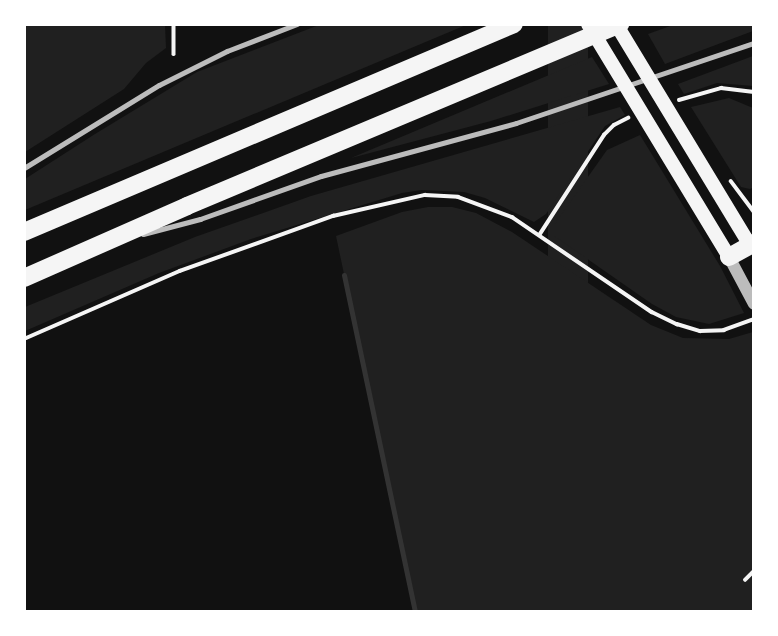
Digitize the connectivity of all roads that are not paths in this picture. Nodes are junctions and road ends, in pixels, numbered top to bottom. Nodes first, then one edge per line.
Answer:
1 (297, 24) edge
2 (514, 24) edge
3 (588, 24) edge
4 (618, 24) edge
5 (754, 43) edge
6 (24, 168) edge
7 (24, 232) edge
8 (752, 247) edge
9 (86, 249) junction
10 (729, 257) junction
11 (24, 278) edge
12 (754, 304) edge

1 - 6 lane
2 - 7 highway
3 - 10 main road
4 - 8 main road
4 - 9 highway
5 - 9 lane
8 - 10 highway
9 - 11 highway
10 - 12 street

